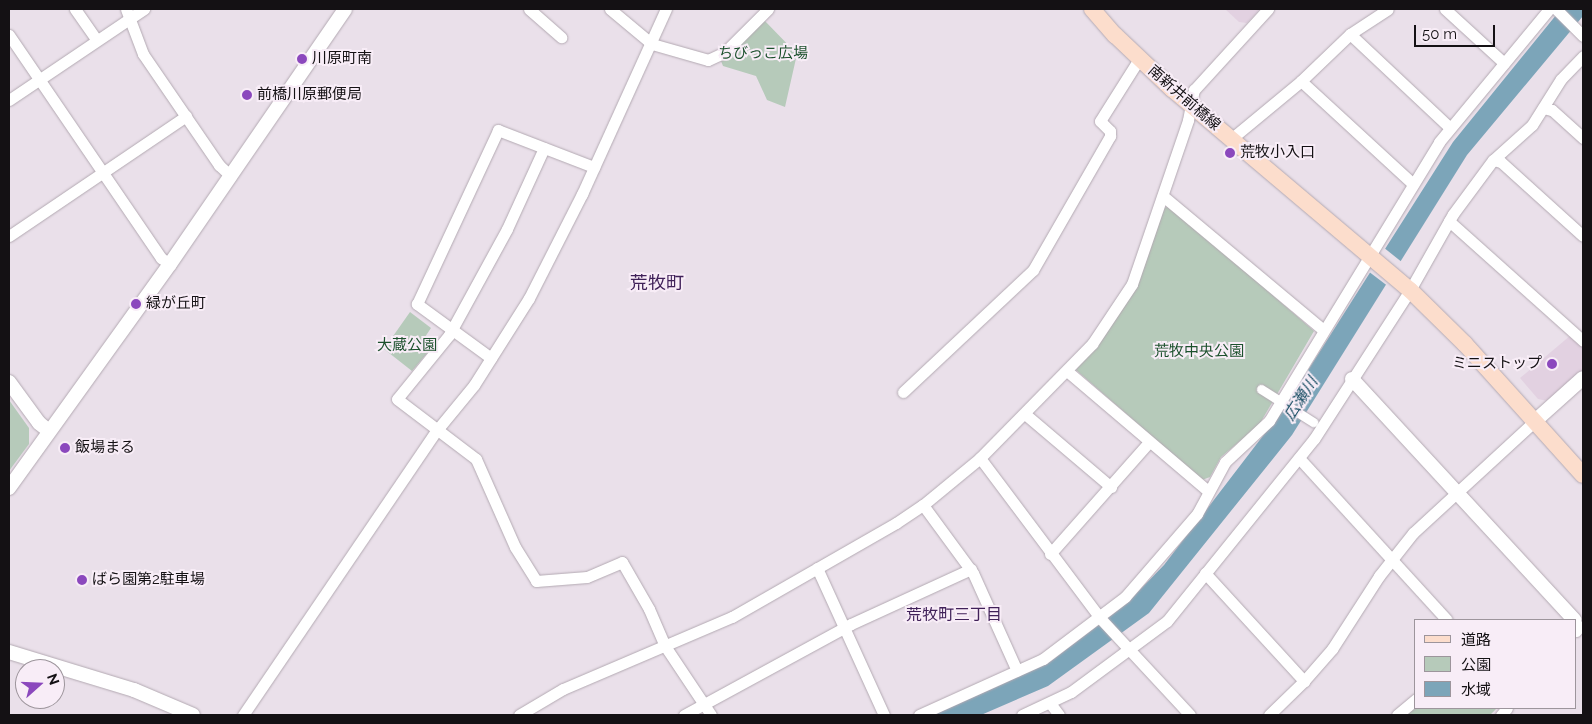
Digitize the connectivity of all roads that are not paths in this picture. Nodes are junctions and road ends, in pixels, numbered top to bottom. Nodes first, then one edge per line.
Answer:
1 (75, 9) edge
2 (144, 9) edge
3 (345, 9) edge
4 (529, 9) edge
5 (610, 9) edge
6 (666, 9) edge
7 (768, 9) edge
8 (1092, 9) edge
9 (1268, 9) edge
10 (1388, 9) edge
11 (1445, 9) edge
12 (1549, 9) edge
13 (1556, 9) edge
14 (127, 14) edge
15 (1350, 34) junction
16 (1581, 34) edge
17 (9, 35) edge
18 (561, 37) dead end
19 (96, 39) junction
20 (652, 44) junction
21 (1583, 56) edge
22 (1139, 59) junction
23 (1504, 62) junction
24 (39, 79) junction
25 (1301, 80) junction
26 (9, 100) edge
27 (1190, 104) junction
28 (1543, 108) junction
29 (186, 116) junction
30 (1450, 128) junction
31 (1583, 138) edge
32 (1231, 139) junction
33 (544, 148) junction
34 (1493, 160) junction
35 (594, 167) junction
36 (103, 173) junction
37 (231, 176) junction
38 (1413, 184) junction
39 (1163, 196) junction
40 (1449, 221) junction
41 (9, 236) edge
42 (1583, 236) edge
43 (1371, 257) junction
44 (170, 264) junction
45 (1410, 290) junction
46 (451, 330) junction
47 (1323, 330) junction
48 (1583, 341) edge
49 (491, 358) junction
50 (1067, 371) junction
51 (1583, 378) edge
52 (1352, 379) junction
53 (9, 382) edge
54 (1261, 389) dead end
55 (903, 392) dead end
56 (1282, 403) junction
57 (1025, 414) junction
58 (1310, 420) dead end
59 (1535, 421) junction
60 (437, 430) junction
61 (50, 431) junction
62 (1149, 442) junction
63 (980, 458) junction
64 (1299, 458) junction
65 (1583, 475) edge
66 (1111, 487) junction
67 (9, 488) edge
68 (1208, 491) junction
69 (1458, 492) junction
70 (924, 505) junction
71 (1050, 554) junction
72 (1392, 560) junction
73 (818, 568) junction
74 (971, 569) junction
75 (1205, 573) junction
76 (1100, 618) junction
77 (1446, 619) edge
78 (1571, 619) edge
79 (844, 627) junction
80 (665, 646) junction
81 (1130, 648) junction
82 (9, 652) edge
83 (1017, 671) junction
84 (1304, 681) junction
85 (1414, 701) edge
86 (703, 703) junction
87 (1050, 703) junction
88 (193, 715) edge
89 (243, 715) edge
90 (519, 715) edge
91 (684, 715) edge
92 (711, 715) edge
93 (884, 715) edge
94 (919, 715) edge
95 (1022, 715) edge
96 (1059, 715) edge
97 (1190, 715) edge
98 (1271, 715) edge
99 (1397, 715) edge

1 - 19 street
2 - 14 street
3 - 37 street
4 - 18 street
5 - 20 street
6 - 20 street
7 - 20 street
8 - 22 main road, 南新井前橋線
9 - 27 street
10 - 15 street
11 - 23 street
12 - 23 street
13 - 16 street
14 - 19 street
14 - 29 street
15 - 25 street
15 - 30 street
17 - 24 street
19 - 24 street
20 - 35 street
21 - 28 street
22 - 27 main road, 南新井前橋線
22 - 55 street
23 - 30 street
24 - 26 street
24 - 36 street
25 - 32 street
25 - 38 street
27 - 32 main road, 南新井前橋線
27 - 39 street
28 - 31 street
28 - 34 street
29 - 36 street
29 - 37 street
30 - 38 street
32 - 43 main road, 南新井前橋線
33 - 35 street
33 - 46 street
33 - 46 street
34 - 40 street
34 - 42 street
35 - 49 street
36 - 41 street
36 - 44 street
37 - 44 street
38 - 43 street
39 - 47 street
39 - 50 street
40 - 45 street
40 - 48 street
43 - 45 main road, 南新井前橋線
43 - 47 street
44 - 61 street
45 - 52 street
45 - 59 main road
46 - 49 street
46 - 60 street
47 - 56 street
49 - 60 street
50 - 57 street
50 - 62 street
51 - 59 street
52 - 64 street
52 - 69 street
53 - 61 street
54 - 56 street
56 - 58 street
56 - 68 street
57 - 63 street
57 - 66 street
59 - 65 main road
59 - 69 street
60 - 80 street
60 - 89 street
61 - 67 street
62 - 66 street
62 - 68 street
63 - 70 street
63 - 71 street
64 - 72 street
64 - 75 street
66 - 71 street
68 - 76 street
69 - 72 street
69 - 78 street
70 - 73 street
70 - 74 street
71 - 76 street
72 - 77 street
72 - 84 street
73 - 79 street
73 - 80 street
74 - 79 street
74 - 83 street
75 - 81 street
75 - 84 street
76 - 81 street
76 - 83 street
79 - 86 street
79 - 93 street
80 - 86 street
80 - 90 street
81 - 87 street
81 - 97 street
82 - 88 street
83 - 94 street
84 - 98 street
85 - 99 street
86 - 91 street
86 - 92 street
87 - 95 street
87 - 96 street

